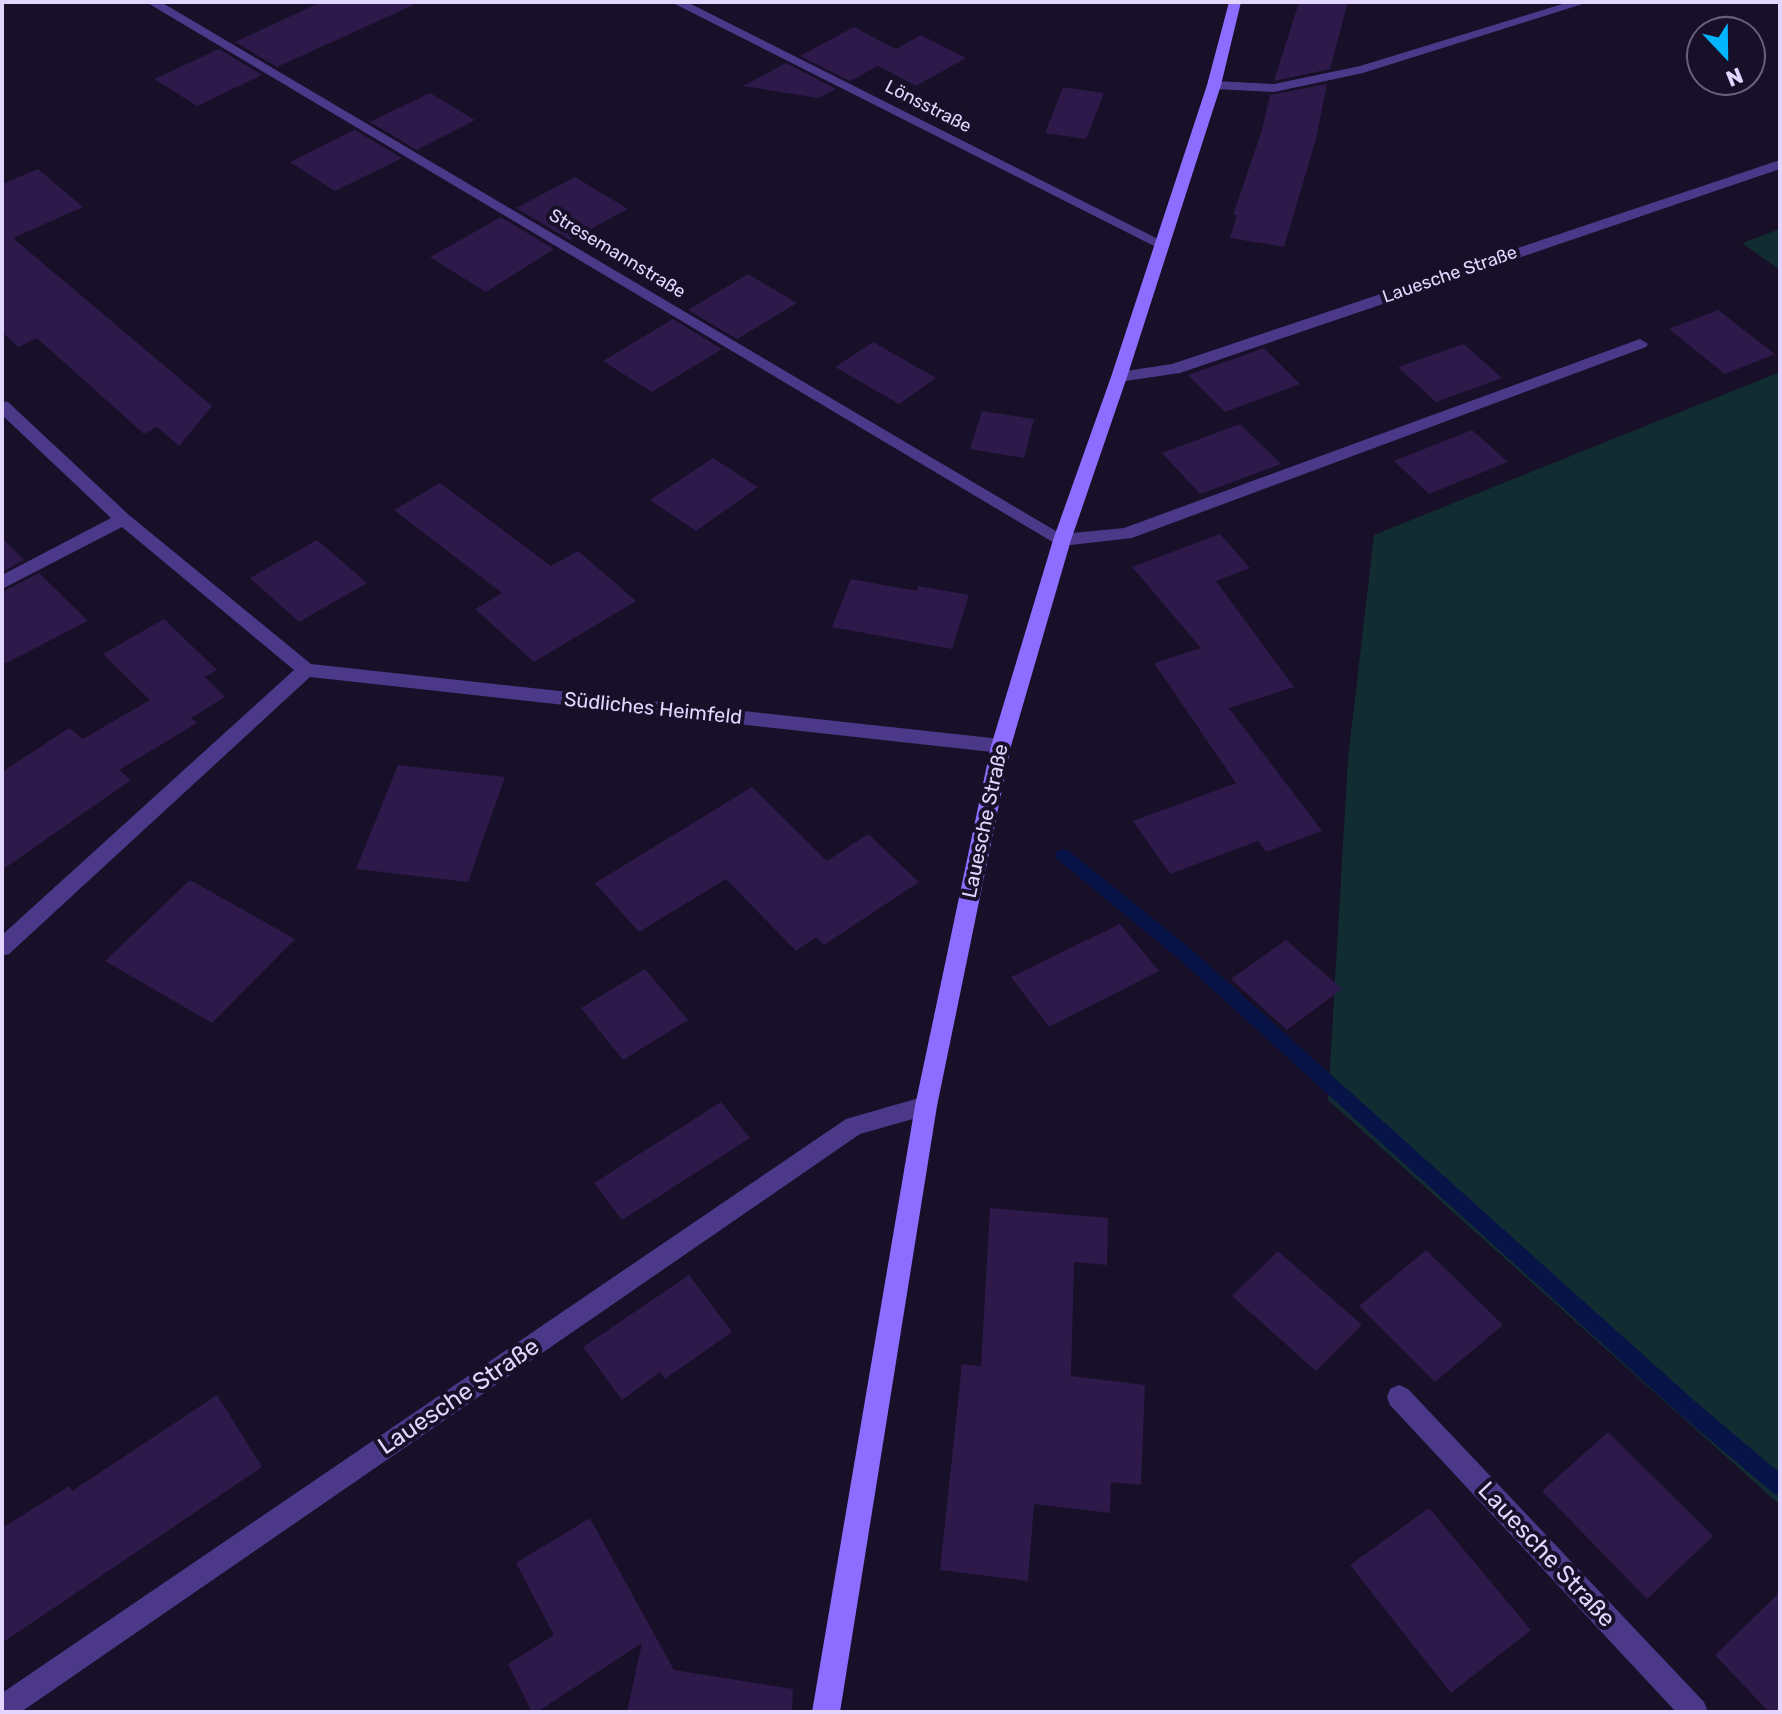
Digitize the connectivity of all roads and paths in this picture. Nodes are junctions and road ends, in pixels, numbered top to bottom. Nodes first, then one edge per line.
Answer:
1 (152, 2) edge
2 (677, 2) edge
3 (1235, 2) edge
4 (1583, 2) edge
5 (1214, 85) junction
6 (1780, 164) edge
7 (1163, 245) junction
8 (1640, 344) dead end
9 (1119, 377) junction
10 (2, 406) edge
11 (123, 519) junction
12 (1062, 540) junction
13 (2, 583) edge
14 (306, 670) junction
15 (1001, 746) junction
16 (2, 948) edge
17 (926, 1106) junction
18 (1399, 1397) dead end
19 (2, 1709) edge
20 (826, 1712) edge
21 (1694, 1712) edge

1 - 12 street, Stresemannstraße
2 - 7 street, Lönsstraße
3 - 5 street, Lauesche Straße
4 - 5 street
5 - 7 street, Lauesche Straße
6 - 9 street, Lauesche Straße
7 - 9 street, Lauesche Straße
8 - 12 street
9 - 12 street, Lauesche Straße
10 - 11 street
11 - 13 street
11 - 14 street
12 - 15 street, Lauesche Straße
14 - 15 street, Südliches Heimfeld
14 - 16 street
15 - 17 street, Lauesche Straße
17 - 19 street, Lauesche Straße
17 - 20 street, Lauesche Straße
18 - 21 street, Lauesche Straße

